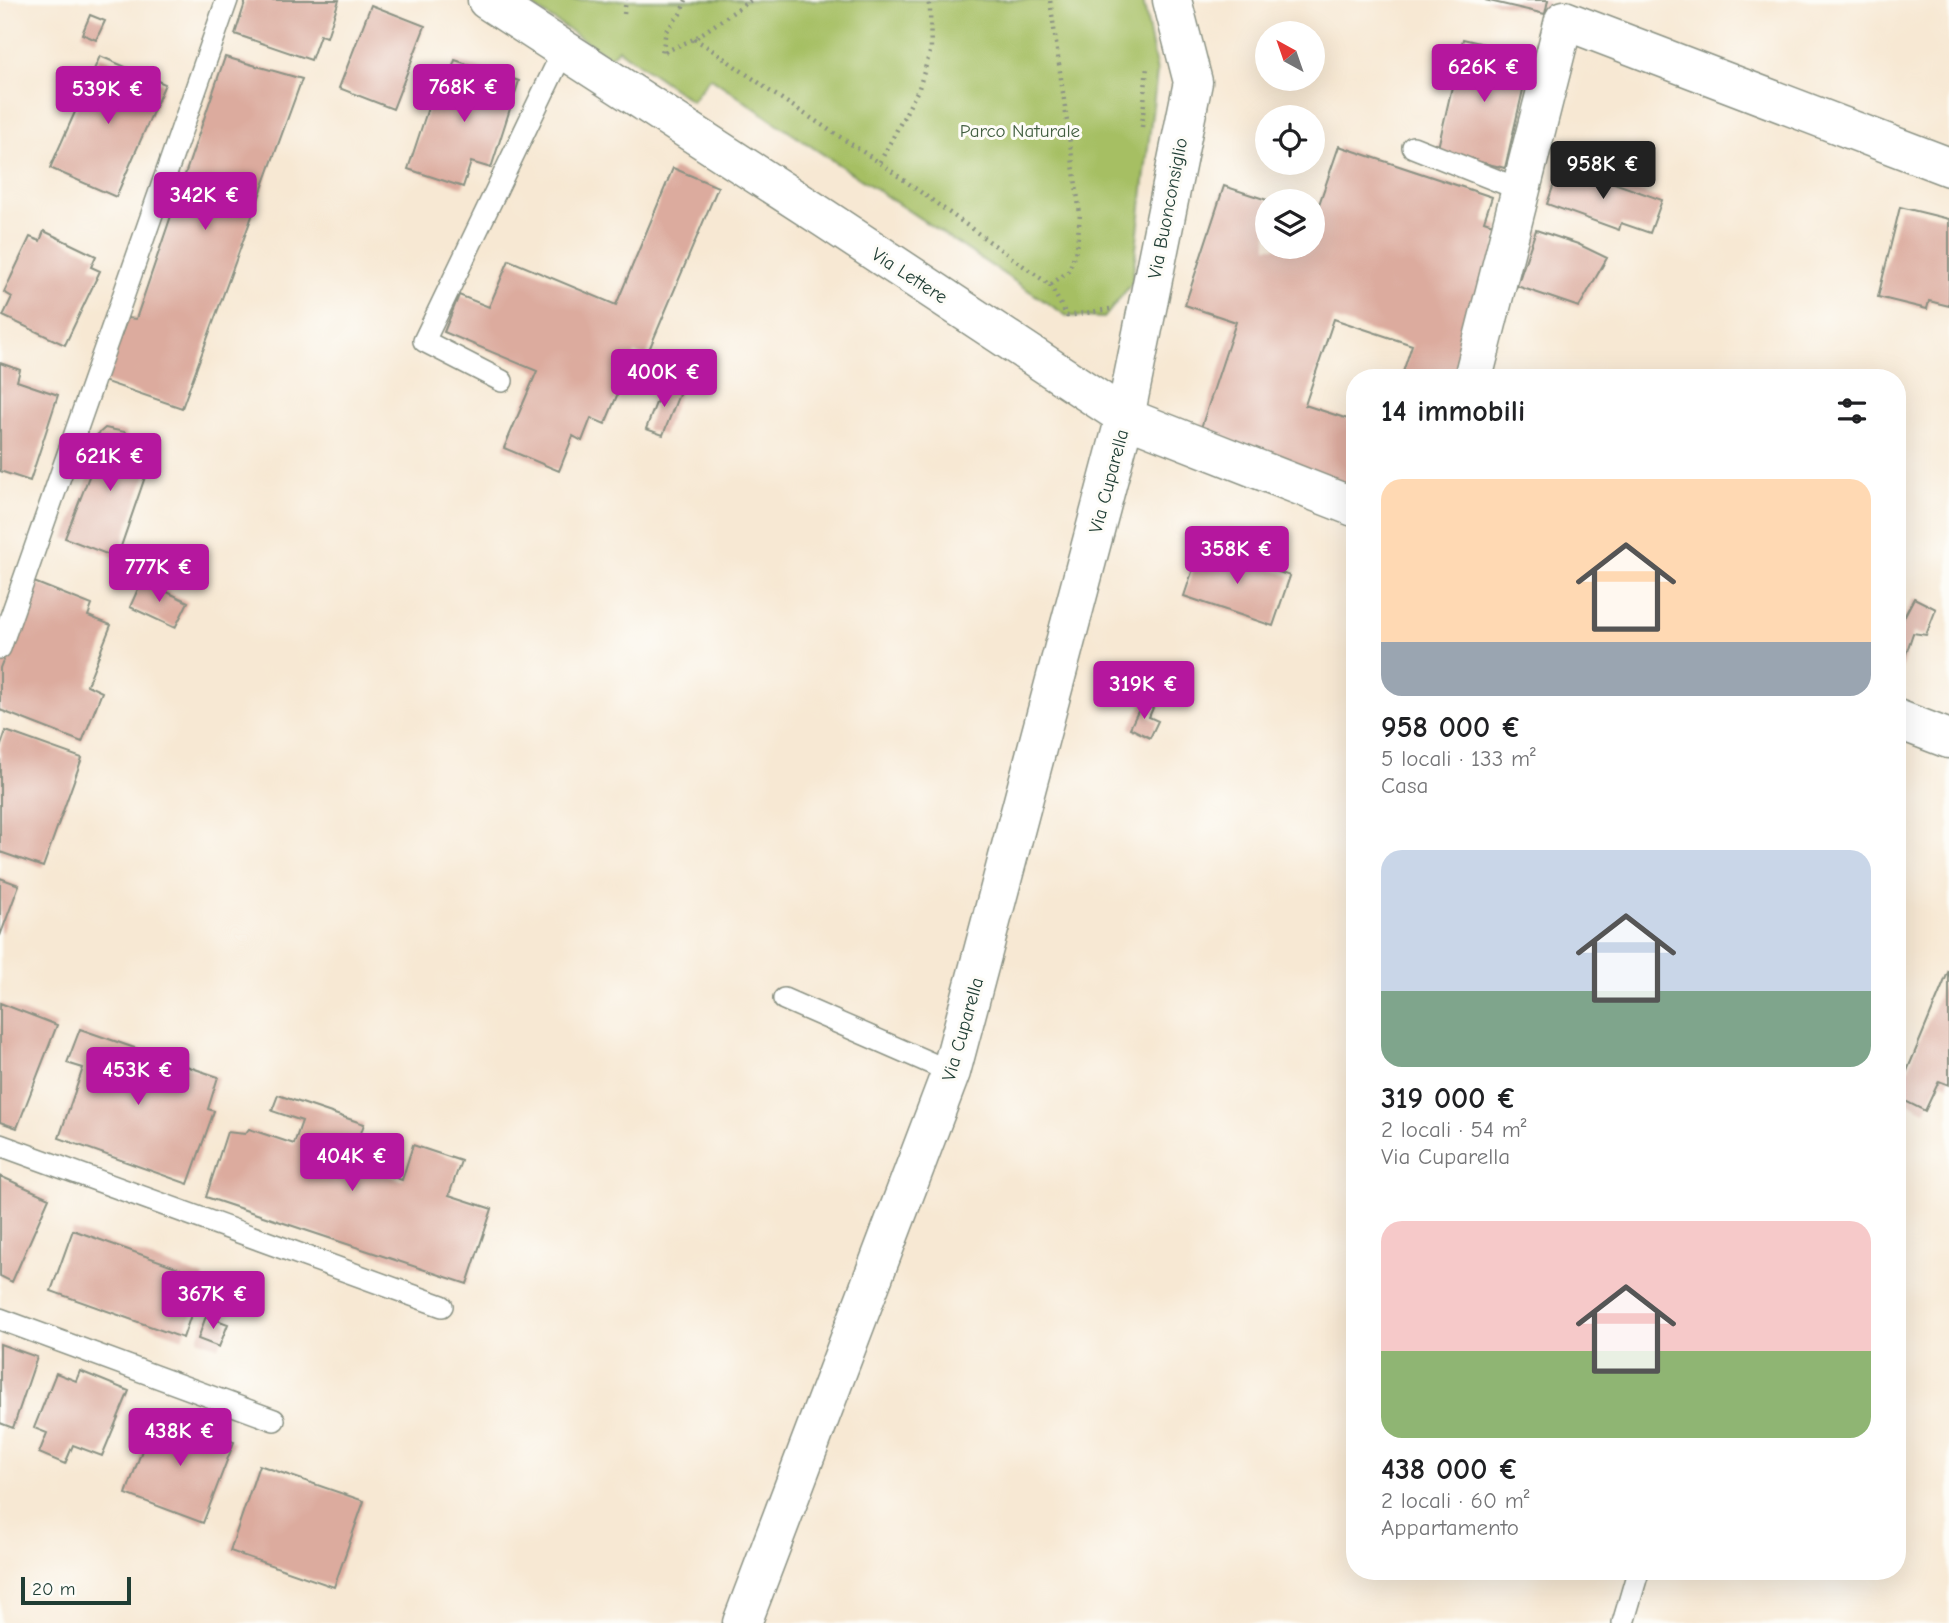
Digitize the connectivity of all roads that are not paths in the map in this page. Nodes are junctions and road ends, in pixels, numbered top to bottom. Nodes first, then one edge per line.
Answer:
1 (227, 0) edge
2 (487, 0) edge
3 (1172, 0) edge
4 (564, 51) junction
5 (1413, 147) dead end
6 (1949, 167) edge
7 (1521, 190) junction
8 (1475, 369) edge
9 (502, 381) dead end
10 (1125, 417) junction
11 (1346, 504) edge
12 (0, 648) edge
13 (1906, 723) edge
14 (1949, 740) edge
15 (785, 999) dead end
16 (951, 1072) junction
17 (0, 1145) edge
18 (442, 1306) dead end
19 (0, 1319) edge
20 (274, 1420) dead end
21 (1636, 1580) edge
22 (742, 1623) edge
23 (1623, 1623) edge

1 - 12 lane
2 - 4 street, Via Lettere
3 - 10 street, Via Buonconsiglio
4 - 9 lane
4 - 10 street, Via Lettere
5 - 7 lane
6 - 7 street
7 - 8 street
10 - 11 street, Via Lettere
10 - 16 street, Via Cuparella
13 - 14 street
15 - 16 lane
16 - 22 street, Via Cuparella
17 - 18 lane
19 - 20 lane
21 - 23 lane

